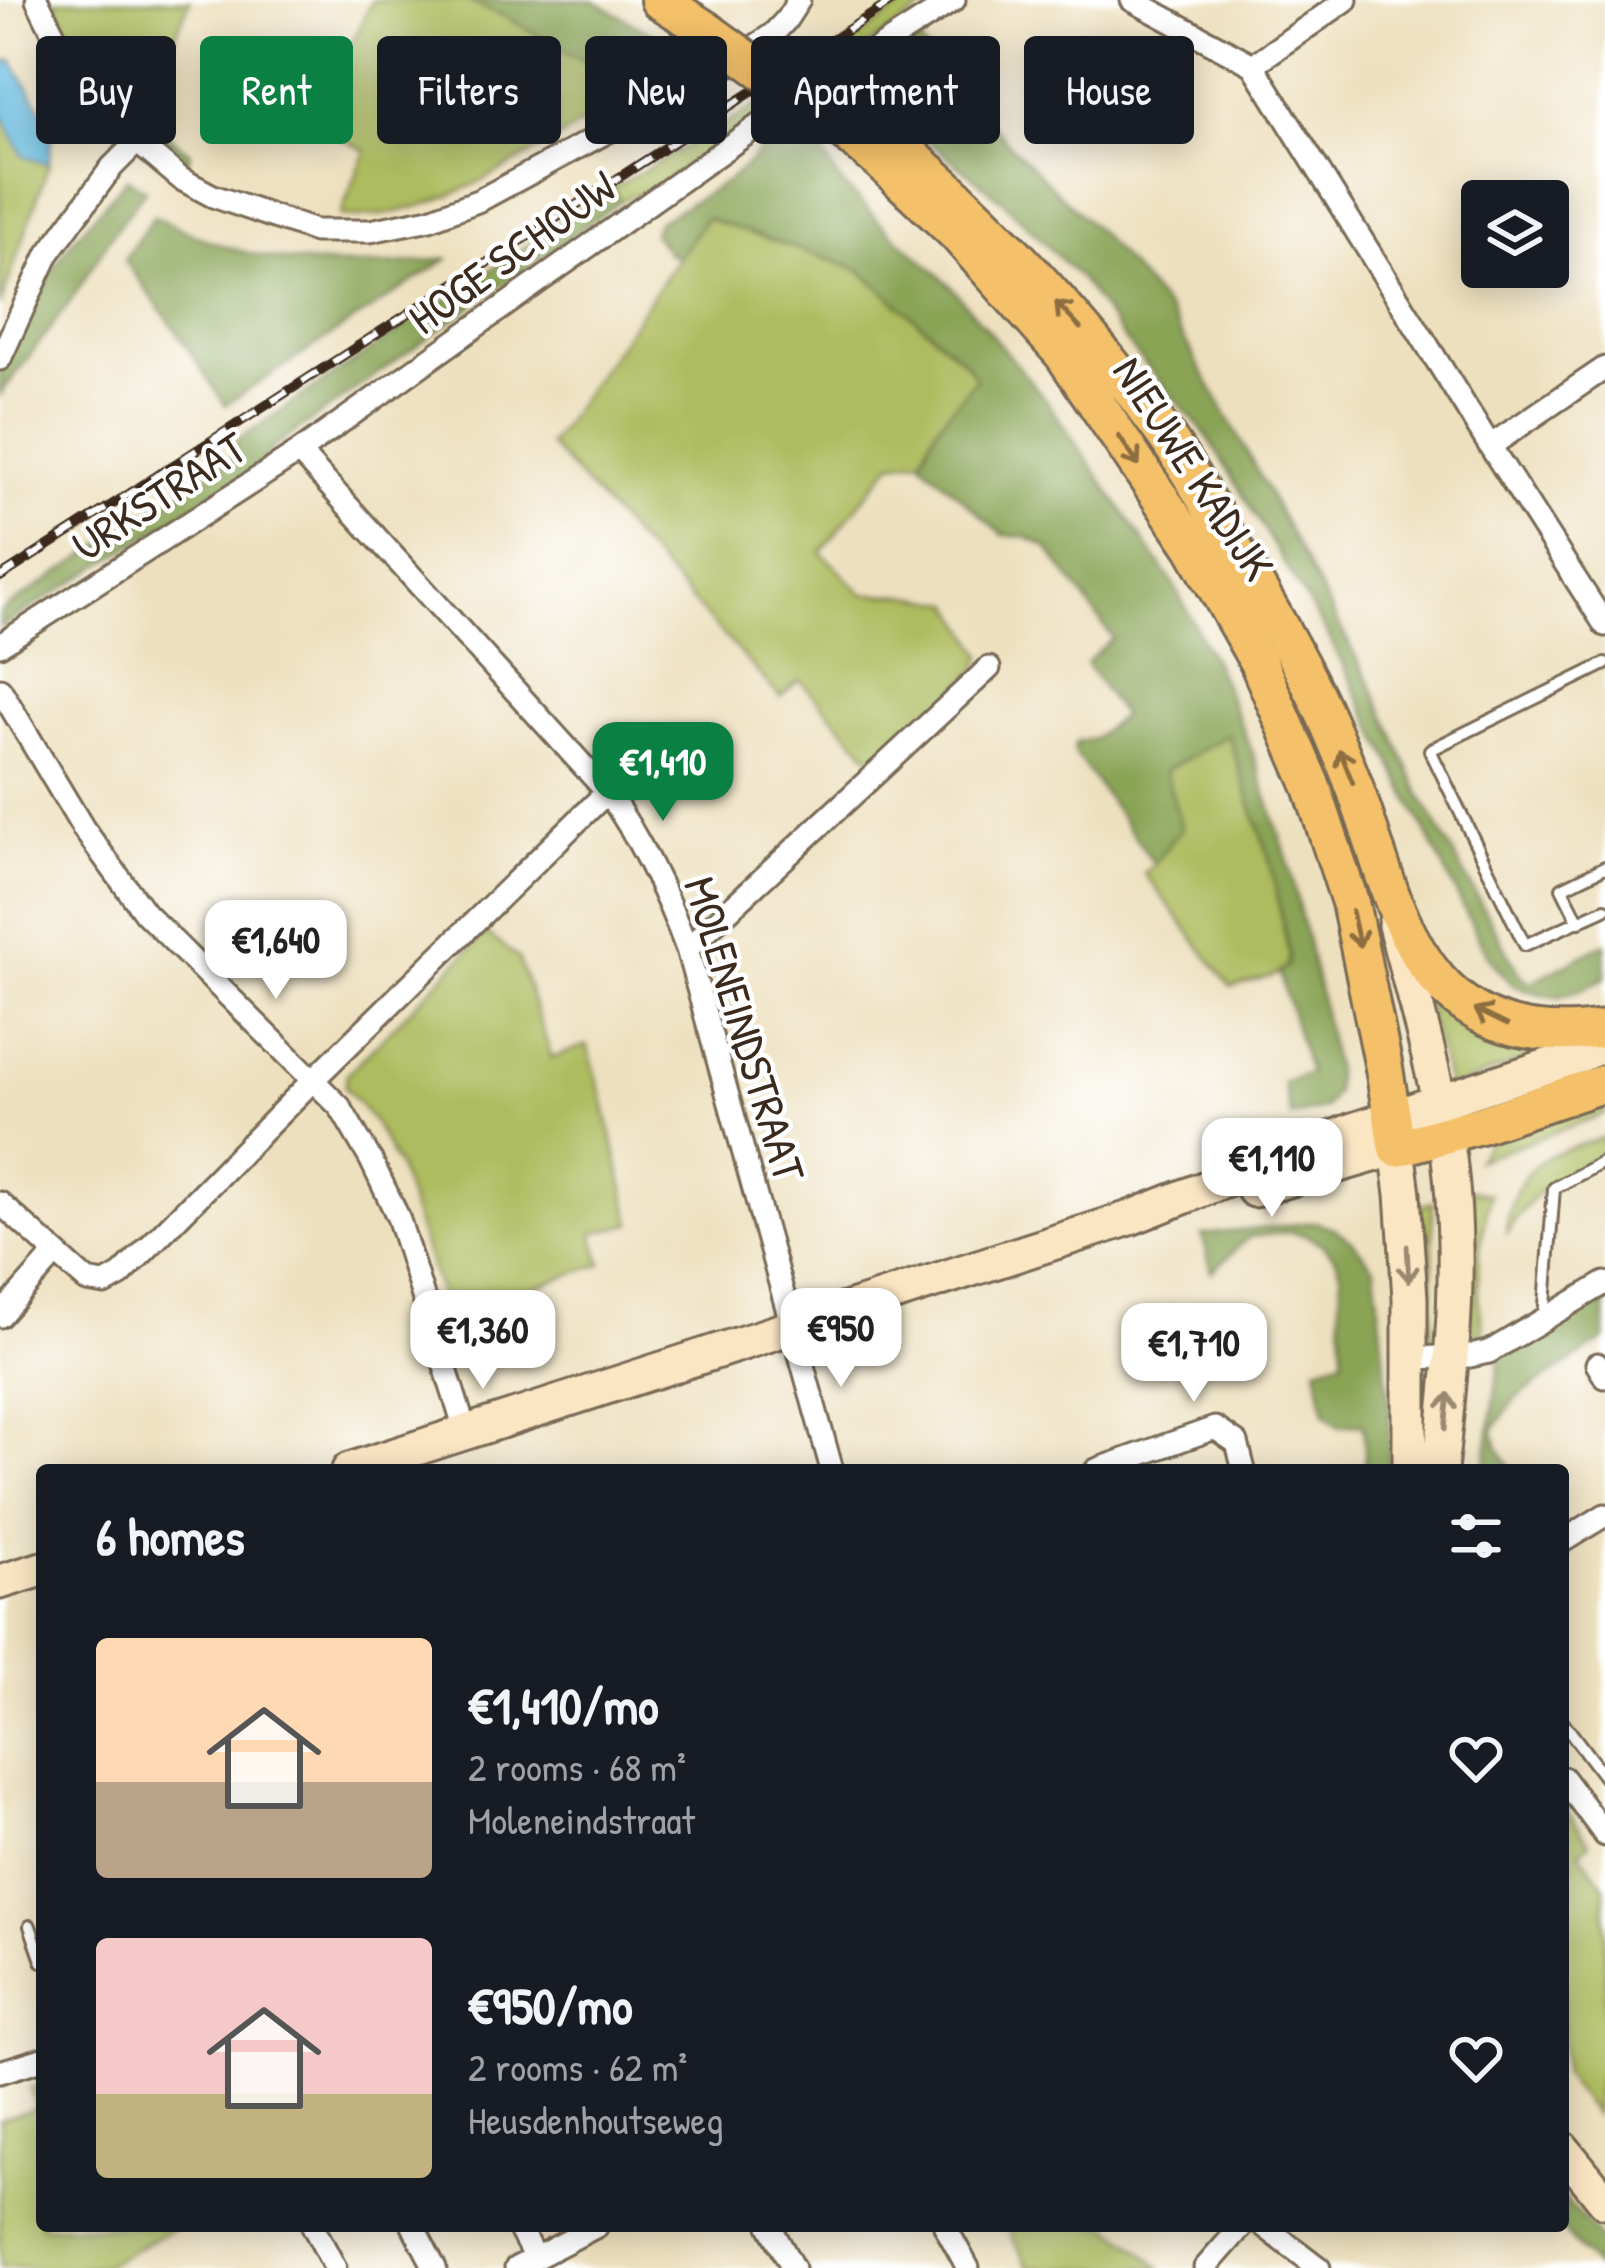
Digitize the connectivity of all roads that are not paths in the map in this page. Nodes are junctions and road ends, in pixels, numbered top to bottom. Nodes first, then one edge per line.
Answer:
1 (37, 0) edge
2 (659, 0) edge
3 (799, 0) edge
4 (954, 0) edge
5 (1132, 0) edge
6 (1346, 0) edge
7 (712, 14) edge
8 (55, 36) edge
9 (751, 44) edge
10 (1253, 65) junction
11 (135, 144) edge
12 (140, 144) edge
13 (869, 144) edge
14 (894, 144) edge
15 (0, 359) edge
16 (1605, 368) edge
17 (1490, 446) junction
18 (299, 452) junction
19 (1603, 617) edge
20 (0, 645) edge
21 (1605, 664) edge
22 (989, 668) dead end
23 (0, 689) edge
24 (607, 792) junction
25 (1605, 866) edge
26 (1383, 877) junction
27 (1605, 909) edge
28 (1579, 922) junction
29 (688, 949) junction
30 (1605, 1029) edge
31 (1605, 1044) edge
32 (314, 1079) junction
33 (1605, 1083) edge
34 (1442, 1118) junction
35 (1394, 1132) junction
36 (1605, 1161) edge
37 (0, 1203) edge
38 (56, 1253) junction
39 (1605, 1283) edge
40 (0, 1316) edge
41 (1545, 1319) junction
42 (794, 1326) junction
43 (1453, 1357) junction
44 (1412, 1358) junction
45 (466, 1432) junction
46 (367, 1464) edge
47 (830, 1464) edge
48 (1113, 1464) edge
49 (1242, 1464) edge
50 (1410, 1464) edge
51 (1441, 1464) edge
52 (1605, 1515) edge
53 (1569, 1537) edge
54 (36, 1571) edge
55 (0, 1582) edge
56 (1569, 1729) edge
57 (1605, 1750) edge
58 (1592, 1760) junction
59 (1605, 1778) edge
60 (1569, 1786) edge
61 (1605, 1835) edge
62 (30, 1926) dead end
63 (36, 1944) edge
64 (36, 2061) edge
65 (0, 2072) edge
66 (1569, 2156) edge
67 (1605, 2201) edge
68 (316, 2232) edge
69 (416, 2232) edge
70 (522, 2232) edge
71 (587, 2232) edge
72 (773, 2232) edge
73 (949, 2232) edge
74 (1237, 2232) edge
75 (1272, 2232) edge
76 (543, 2260) edge
77 (335, 2268) edge
78 (435, 2268) edge
79 (793, 2268) edge
80 (968, 2268) edge
81 (1204, 2268) edge
82 (1318, 2268) edge

1 - 8 street
2 - 7 main road, NIEUWE KADIJK
3 - 12 street
4 - 18 street, HOGE SCHOUW
5 - 10 street
6 - 10 street
7 - 9 main road, NIEUWE KADIJK
10 - 17 street
11 - 15 street
13 -> 35 main road, NIEUWE KADIJK
26 -> 14 main road, NIEUWE KADIJK
16 - 17 street
17 - 19 street
18 - 20 street, URKSTRAAT
18 - 24 street, MOLENEINDSTRAAT
21 - 28 lane
22 - 29 street
23 - 32 street
24 - 29 street, MOLENEINDSTRAAT
24 - 32 street
25 - 28 lane
30 -> 26 main road
26 - 34 main road, NIEUWE KADIJK
27 - 28 lane
29 - 42 street, MOLENEINDSTRAAT
31 - 34 main road
32 - 38 street
32 - 45 street
33 - 34 main road
34 - 35 main road
34 - 43 main road, NIEUWE KADIJK
35 - 42 main road
35 -> 44 main road
36 - 41 lane
37 - 38 street
38 - 40 street
39 - 41 street
41 - 43 street
42 - 45 main road
42 - 47 street, MOLENEINDSTRAAT
43 - 44 street
51 -> 43 main road, NIEUWE KADIJK
44 - 50 main road
45 - 46 main road
48 - 49 street
52 - 53 street
54 - 55 main road
56 - 58 lane
57 - 58 lane
58 - 59 lane
60 - 61 street
62 - 63 lane
64 - 65 street
66 - 67 main road
68 - 77 street
69 - 78 street
70 - 76 street
71 - 76 street
72 - 79 street
73 - 80 street
74 - 81 street
75 - 82 street

